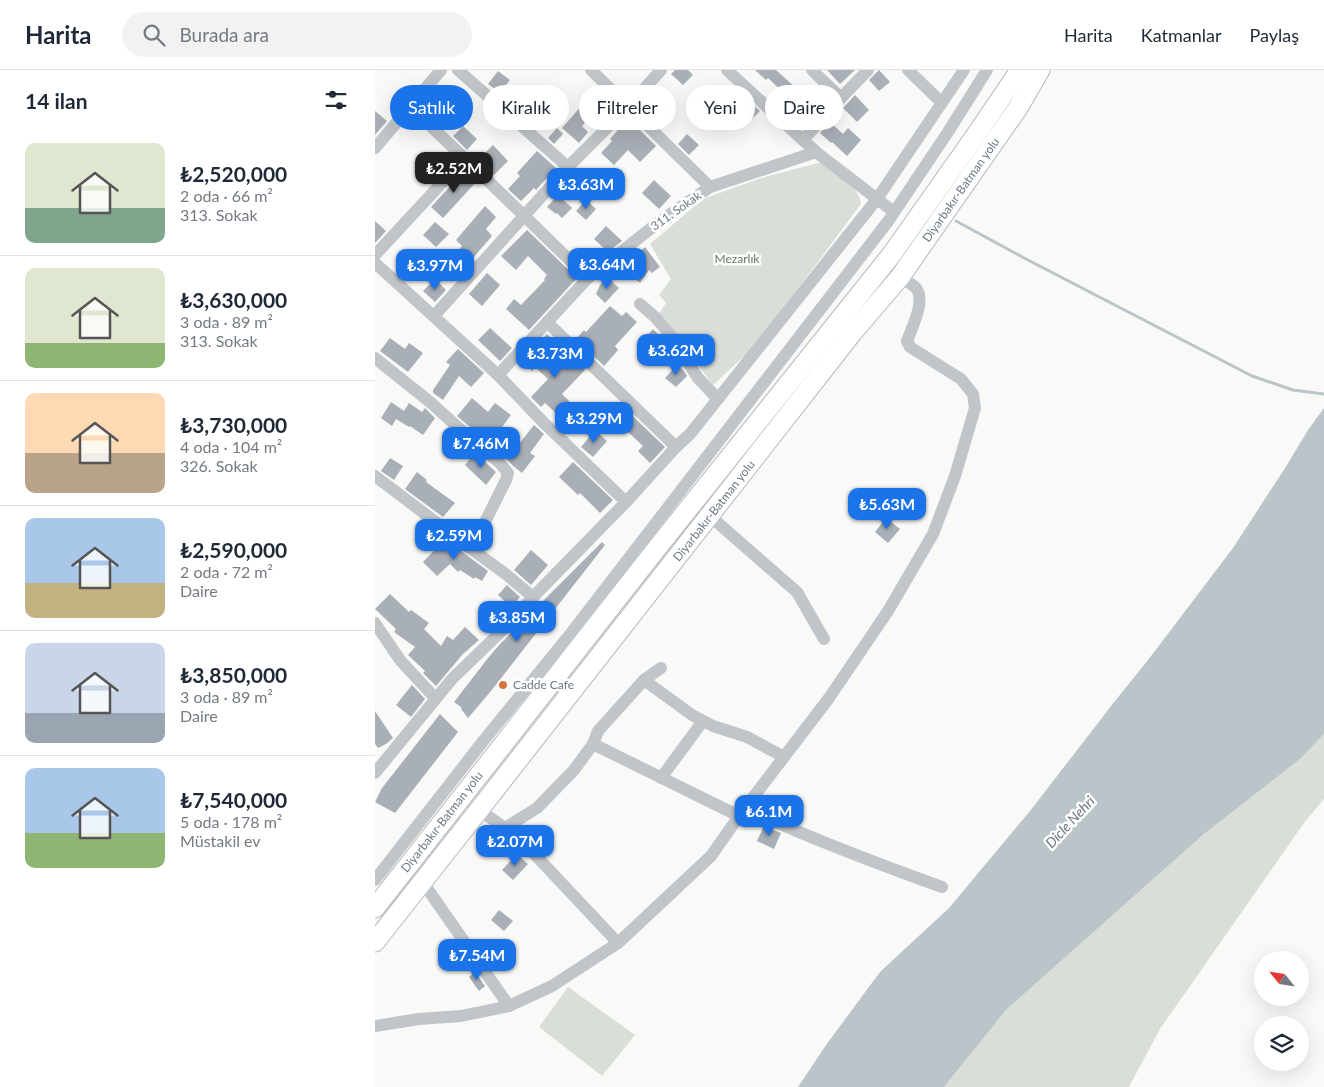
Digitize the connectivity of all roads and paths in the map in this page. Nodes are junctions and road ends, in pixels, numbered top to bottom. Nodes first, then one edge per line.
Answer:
1 (457, 70) edge
2 (591, 70) edge
3 (661, 70) edge
4 (727, 70) edge
5 (812, 70) edge
6 (868, 70) edge
7 (908, 70) edge
8 (964, 70) edge
9 (987, 70) edge
10 (1020, 70) edge
11 (1040, 70) edge
12 (434, 72) edge
13 (425, 85) edge
14 (606, 85) edge
15 (648, 85) edge
16 (828, 85) edge
17 (843, 96) edge
18 (942, 103) junction
19 (390, 130) edge
20 (435, 130) edge
21 (605, 130) edge
22 (652, 130) edge
23 (812, 130) edge
24 (803, 140) junction
25 (375, 148) edge
26 (817, 152) junction
27 (465, 158) junction
28 (568, 166) junction
29 (710, 187) junction
30 (877, 199) junction
31 (894, 212) junction
32 (524, 217) junction
33 (375, 255) edge
34 (375, 263) edge
35 (900, 277) junction
36 (589, 278) junction
37 (640, 304) dead end
38 (434, 316) junction
39 (547, 322) junction
40 (375, 358) edge
41 (497, 375) junction
42 (718, 399) junction
43 (676, 447) junction
44 (375, 476) edge
45 (626, 502) junction
46 (710, 516) junction
47 (470, 548) junction
48 (533, 597) junction
49 (375, 623) edge
50 (824, 639) dead end
51 (661, 668) dead end
52 (644, 680) junction
53 (435, 698) junction
54 (703, 721) junction
55 (593, 744) junction
56 (784, 757) junction
57 (376, 769) edge
58 (661, 778) junction
59 (479, 810) junction
60 (742, 812) junction
61 (505, 828) junction
62 (375, 880) edge
63 (422, 881) junction
64 (942, 887) dead end
65 (375, 908) edge
66 (375, 942) edge
67 (618, 943) junction
68 (509, 1006) junction
69 (375, 1026) edge

1 - 28 street
2 - 14 street
3 - 15 street
4 - 24 street
5 - 16 street
6 - 17 street
7 - 18 street
8 - 18 street
9 - 31 street
10 - 65 highway, Diyarbakır-Batman yolu
11 - 35 highway, Diyarbakır-Batman yolu
12 - 13 street
18 - 30 street
19 - 25 street
20 - 27 street
21 - 28 street
22 - 29 street
23 - 24 street
24 - 26 street
26 - 29 street, 311. Sokak
26 - 30 street
27 - 32 street
27 - 33 street
28 - 32 street
29 - 36 street, 311. Sokak
30 - 31 street
30 - 42 street
31 - 62 street
32 - 36 street
32 - 38 street
34 - 38 street
35 - 46 highway, Diyarbakır-Batman yolu
35 - 56 street
36 - 39 street, 311. Sokak
37 - 42 street
38 - 41 street
39 - 41 street, 311. Sokak
39 - 43 street
40 - 47 street
41 - 45 street
42 - 43 street
43 - 45 street
44 - 47 street
45 - 48 street
46 - 50 street
46 - 59 highway, Diyarbakır-Batman yolu
47 - 48 street
48 - 53 street
49 - 53 street
51 - 52 street
52 - 54 street
52 - 55 street
53 - 57 street
54 - 56 street
54 - 58 street
55 - 58 street
55 - 61 street
56 - 60 street
58 - 60 street
59 - 61 street
59 - 63 highway, Diyarbakır-Batman yolu
60 - 64 street
60 - 67 street
61 - 67 street
63 - 66 highway, Diyarbakır-Batman yolu
63 - 68 street
67 - 68 street
68 - 69 street

